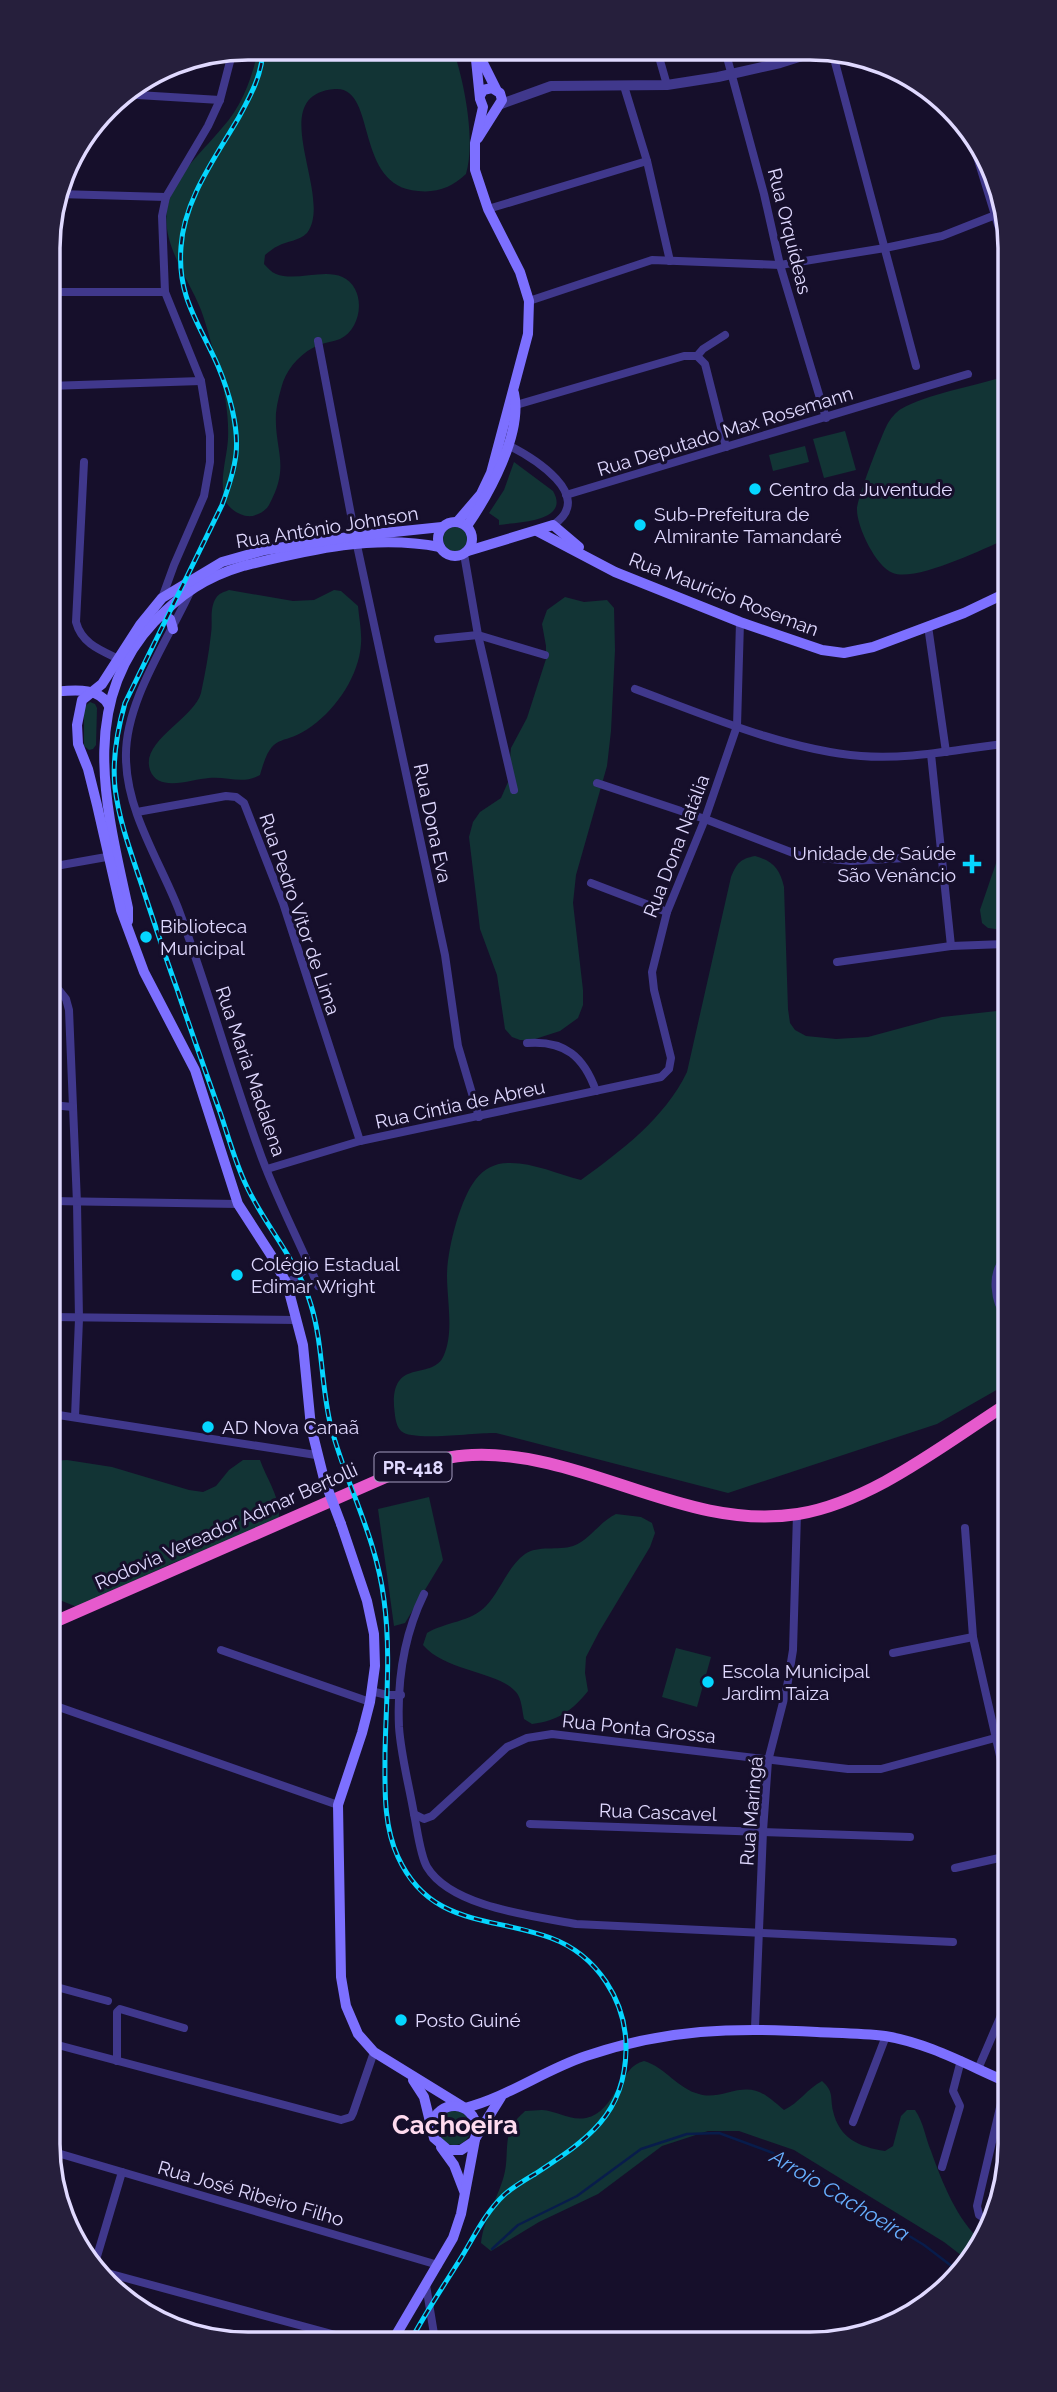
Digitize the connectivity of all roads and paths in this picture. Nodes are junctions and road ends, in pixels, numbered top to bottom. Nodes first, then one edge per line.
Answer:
1 (476, 59) edge
2 (480, 59) edge
3 (660, 59) edge
4 (728, 59) edge
5 (793, 59) edge
6 (230, 60) edge
7 (834, 62) edge
8 (732, 74) junction
9 (667, 85) junction
10 (624, 86) junction
11 (497, 89) junction
12 (529, 93) junction
13 (481, 94) junction
14 (138, 95) edge
15 (220, 100) junction
16 (500, 105) junction
17 (483, 107) junction
18 (475, 143) junction
19 (647, 161) junction
20 (980, 169) edge
21 (68, 194) edge
22 (166, 197) junction
23 (488, 209) junction
24 (993, 216) junction
25 (996, 224) edge
26 (885, 248) junction
27 (670, 261) junction
28 (780, 265) junction
29 (60, 292) edge
30 (164, 292) junction
31 (529, 300) junction
32 (725, 335) dead end
33 (318, 341) dead end
34 (696, 356) junction
35 (916, 366) dead end
36 (968, 374) dead end
37 (201, 381) junction
38 (60, 386) edge
39 (513, 400) junction
40 (826, 418) junction
41 (508, 444) junction
42 (726, 447) junction
43 (84, 462) dead end
44 (566, 495) junction
45 (553, 525) junction
46 (442, 527) junction
47 (465, 528) junction
48 (537, 531) junction
49 (356, 539) junction
50 (497, 541) junction
51 (440, 547) junction
52 (466, 552) junction
53 (592, 558) junction
54 (174, 565) junction
55 (184, 590) junction
56 (998, 596) edge
57 (162, 598) junction
58 (161, 615) junction
59 (740, 622) junction
60 (928, 626) junction
61 (173, 629) junction
62 (478, 635) junction
63 (438, 639) dead end
64 (545, 655) dead end
65 (122, 661) junction
66 (635, 689) dead end
67 (60, 691) edge
68 (64, 691) junction
69 (92, 692) junction
70 (81, 702) junction
71 (109, 706) junction
72 (737, 726) junction
73 (998, 745) edge
74 (81, 752) junction
75 (104, 752) junction
76 (946, 752) junction
77 (931, 754) junction
78 (597, 783) dead end
79 (514, 790) dead end
80 (137, 812) junction
81 (705, 819) junction
82 (113, 856) junction
83 (940, 856) junction
84 (60, 865) edge
85 (591, 883) dead end
86 (667, 912) junction
87 (998, 944) edge
88 (951, 946) junction
89 (837, 962) dead end
90 (60, 991) edge
91 (527, 1043) dead end
92 (661, 1077) joint
93 (596, 1091) junction
94 (60, 1106) edge
95 (73, 1107) junction
96 (479, 1117) junction
97 (360, 1141) junction
98 (267, 1169) junction
99 (59, 1202) edge
100 (77, 1203) junction
101 (238, 1204) junction
102 (310, 1266) junction
103 (997, 1267) edge
104 (287, 1284) junction
105 (318, 1286) dead end
106 (997, 1294) edge
107 (59, 1318) edge
108 (79, 1319) junction
109 (297, 1320) junction
110 (997, 1410) edge
111 (59, 1415) edge
112 (75, 1418) junction
113 (316, 1455) junction
114 (797, 1514) junction
115 (965, 1528) dead end
116 (424, 1594) dead end
117 (59, 1620) edge
118 (973, 1637) junction
119 (221, 1650) dead end
120 (892, 1653) dead end
121 (401, 1695) junction
122 (371, 1697) junction
123 (59, 1708) edge
124 (995, 1738) junction
125 (997, 1747) edge
126 (768, 1761) junction
127 (338, 1805) junction
128 (414, 1814) junction
129 (530, 1824) dead end
130 (763, 1831) junction
131 (911, 1837) dead end
132 (997, 1858) edge
133 (955, 1868) dead end
134 (759, 1932) junction
135 (953, 1942) dead end
136 (59, 1987) edge
137 (108, 2001) dead end
138 (997, 2025) edge
139 (184, 2028) dead end
140 (755, 2028) junction
141 (886, 2036) junction
142 (59, 2045) edge
143 (374, 2052) junction
144 (117, 2060) junction
145 (961, 2060) junction
146 (978, 2069) junction
147 (409, 2076) junction
148 (997, 2078) edge
149 (502, 2094) junction
150 (465, 2108) junction
151 (853, 2122) dead end
152 (997, 2123) edge
153 (431, 2126) junction
154 (476, 2136) junction
155 (441, 2147) junction
156 (60, 2154) edge
157 (942, 2166) dead end
158 (122, 2172) junction
159 (464, 2194) junction
160 (983, 2217) edge
161 (97, 2257) edge
162 (438, 2265) junction
163 (111, 2274) edge
164 (426, 2285) junction
165 (325, 2332) edge
166 (398, 2332) edge
167 (434, 2332) edge

1 - 13 main road
2 - 11 main road
3 - 9 street
4 - 8 street, Rua Orquídeas
5 - 8 street
6 - 15 street
7 - 26 street
8 - 9 street
8 - 28 street, Rua Orquídeas
9 - 10 street
10 - 12 street
10 - 19 street
11 - 12 street
11 - 13 main road
11 - 16 main road
12 - 16 street
13 - 17 main road
14 - 15 street
15 - 22 street
16 - 17 main road
16 - 18 main road
17 - 18 main road
18 - 23 main road
19 - 23 street
19 - 27 street
20 - 24 street
21 - 22 street
22 - 30 street
23 - 31 main road
24 - 25 street
24 - 26 street
26 - 28 street
26 - 35 street
27 - 28 street
27 - 31 street
28 - 40 street, Rua Orquídeas
29 - 30 street
30 - 37 street
31 - 39 main road
32 - 34 street
33 - 49 street, Rua Dona Eva
34 - 39 street
34 - 42 street
36 - 40 street, Rua Deputado Max Rosemann
37 - 38 street
37 - 54 street
39 - 41 main road
39 - 47 main road
40 - 42 street, Rua Deputado Max Rosemann
41 - 44 street
41 - 47 main road
42 - 44 street, Rua Deputado Max Rosemann
43 - 65 street
44 - 45 street
45 - 48 main road
45 - 53 main road, Rua Mauricio Roseman
46 - 47 main road
46 - 49 main road, Rua Antônio Johnson
46 - 51 main road
47 - 50 main road
47 - 52 main road
48 - 50 main road
48 - 53 main road, Rua Mauricio Roseman
49 - 51 main road, Rua Antônio Johnson
49 - 55 main road, Rua Antônio Johnson
49 - 96 street, Rua Dona Eva
50 - 52 main road
51 - 52 main road
52 - 62 street
53 - 59 main road, Rua Mauricio Roseman
54 - 55 street
54 - 57 street
55 - 57 main road
55 - 58 main road
55 - 61 street, Rua Maria Madalena
56 - 60 main road, Rua Mauricio Roseman
57 - 65 main road
58 - 61 main road
58 - 65 main road
59 - 60 main road, Rua Mauricio Roseman
59 - 72 street, Rua Dona Natália
60 - 76 street
61 - 80 street, Rua Maria Madalena
62 - 63 street
62 - 64 street
62 - 79 street
65 - 69 main road
65 - 71 main road
66 - 72 street
67 - 68 main road
68 - 69 main road
68 - 70 main road
69 - 70 main road
69 - 71 main road
70 - 74 main road
71 - 75 main road
72 - 77 street
72 - 81 street, Rua Dona Natália
73 - 76 street
74 - 75 main road
74 - 82 main road
75 - 82 main road
76 - 77 street
77 - 83 street
78 - 81 street
80 - 97 street, Rua Pedro Vitor de Lima
80 - 98 street, Rua Maria Madalena
81 - 83 street
81 - 86 street, Rua Dona Natália
82 - 84 street
82 - 101 main road
83 - 88 street
85 - 86 street
86 - 92 street, Rua Dona Natália
87 - 88 street
88 - 89 street
90 - 95 street
91 - 93 street
92 - 93 street, Rua Cíntia de Abreu
93 - 96 street, Rua Cíntia de Abreu
94 - 95 street
95 - 100 street
96 - 97 street, Rua Cíntia de Abreu
97 - 98 street, Rua Cíntia de Abreu
98 - 102 street, Rua Maria Madalena
99 - 100 street
100 - 101 street
100 - 108 street
101 - 104 main road
102 - 104 street
102 - 105 street, Rua Maria Madalena
103 - 106 street
104 - 109 main road
107 - 108 street
108 - 109 street
108 - 112 street
109 - 113 main road
110 - 114 highway, Rodovia Vereador Admar Bertolli / PR-418
111 - 112 street
112 - 113 street
113 - 122 main road, bridge
114 - 117 highway, Rodovia Vereador Admar Bertolli / PR-418
114 - 126 street, Rua Maringá
115 - 118 street
116 - 121 street
118 - 120 street
118 - 124 street
119 - 122 street
121 - 122 street
121 - 128 street
122 - 127 main road
123 - 127 street
124 - 125 street
124 - 126 street, Rua Ponta Grossa
126 - 128 street, Rua Ponta Grossa
126 - 130 street, Rua Maringá
127 - 143 main road
128 - 134 street
129 - 130 street, Rua Cascavel
130 - 131 street, Rua Cascavel
130 - 134 street, Rua Maringá
132 - 133 street
134 - 135 street
134 - 140 street, Rua Maringá
136 - 137 street
138 - 146 street
139 - 144 street
140 - 141 main road
140 - 149 main road
141 - 145 main road
141 - 151 street
142 - 144 street
143 - 144 street
143 - 147 main road
145 - 146 main road
145 - 157 street
146 - 148 main road
147 - 150 main road
147 - 153 main road
149 - 150 main road
149 - 154 main road
150 - 153 main road
150 - 154 main road
152 - 160 street
153 - 155 main road
154 - 155 main road
154 - 159 main road
155 - 159 main road
156 - 158 street, Rua José Ribeiro Filho
158 - 161 street
158 - 162 street, Rua José Ribeiro Filho
159 - 162 main road
162 - 164 main road
163 - 165 street
164 - 166 main road
164 - 167 street

